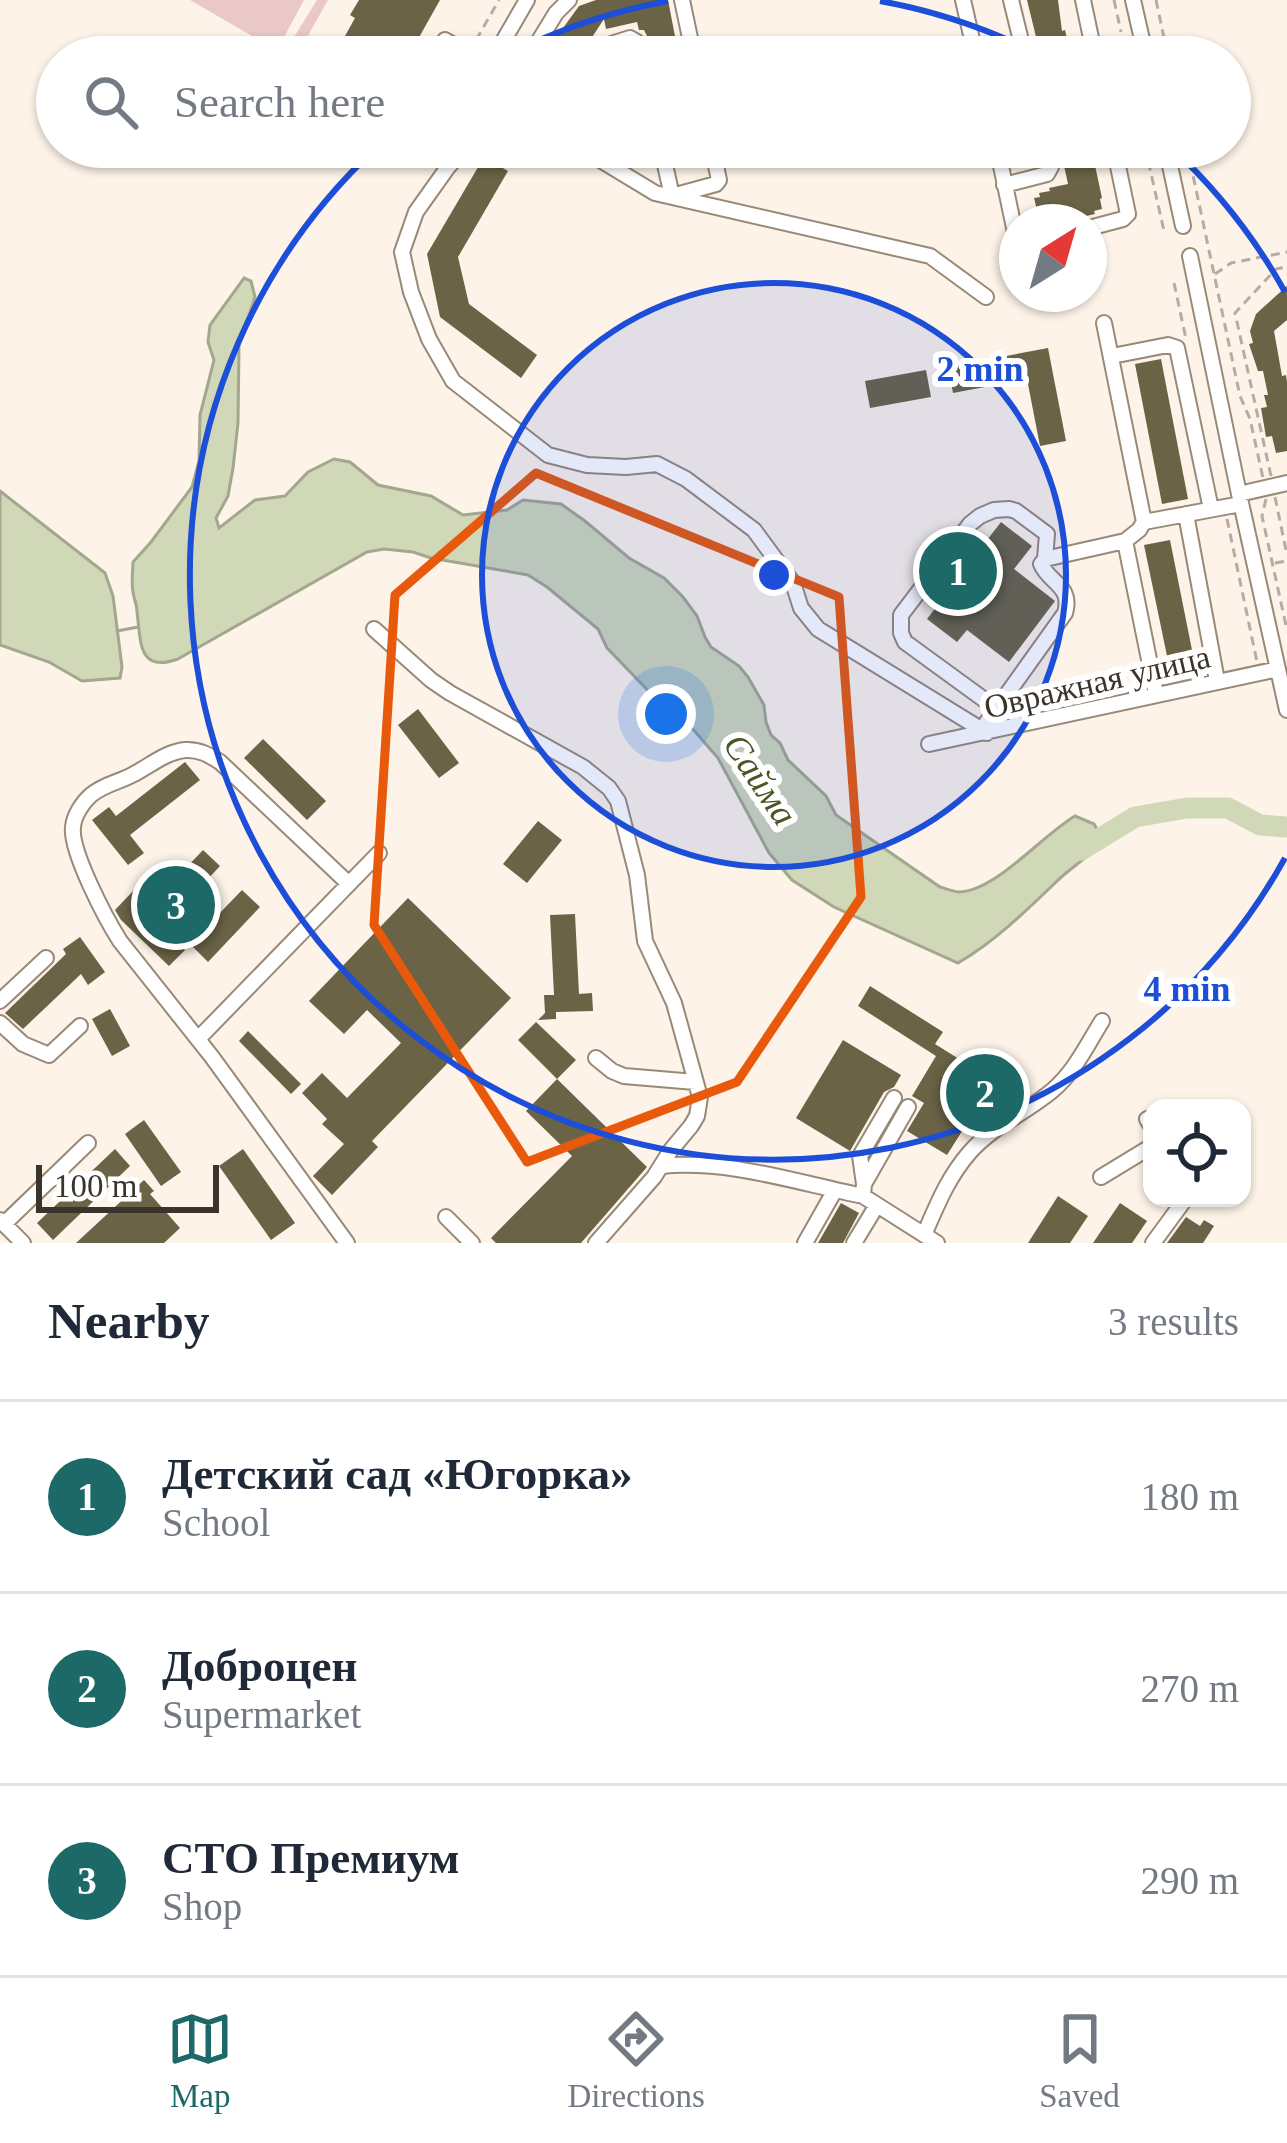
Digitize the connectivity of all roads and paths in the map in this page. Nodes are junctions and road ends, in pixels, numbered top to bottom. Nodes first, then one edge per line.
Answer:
1 (500, 0) edge
2 (527, 0) edge
3 (569, 0) edge
4 (682, 0) edge
5 (963, 0) edge
6 (1012, 0) edge
7 (1083, 0) edge
8 (1114, 0) edge
9 (1133, 0) edge
10 (1156, 0) edge
11 (481, 36) edge
12 (506, 36) edge
13 (542, 36) edge
14 (690, 36) edge
15 (971, 36) edge
16 (1020, 36) edge
17 (1091, 36) edge
18 (1122, 36) edge
19 (1141, 36) edge
20 (1164, 36) edge
21 (448, 168) edge
22 (614, 168) edge
23 (666, 168) edge
24 (716, 168) edge
25 (1001, 168) edge
26 (1050, 168) edge
27 (1118, 168) edge
28 (1150, 168) edge
29 (1171, 168) edge
30 (1191, 168) edge
31 (1004, 185) junction
32 (672, 196) junction
33 (1008, 204) edge
34 (1107, 223) edge
35 (1183, 226) dead end
36 (1163, 231) dead end
37 (1287, 252) edge
38 (1190, 256) dead end
39 (1287, 267) edge
40 (1214, 275) junction
41 (986, 297) dead end
42 (1104, 323) dead end
43 (1112, 356) junction
44 (1275, 486) edge
45 (1240, 499) junction
46 (1211, 509) junction
47 (1186, 514) junction
48 (1144, 522) junction
49 (1048, 534) junction
50 (1125, 541) junction
51 (1071, 551) junction
52 (1287, 558) edge
53 (1045, 559) junction
54 (1274, 564) junction
55 (374, 629) dead end
56 (1287, 629) edge
57 (1278, 669) junction
58 (1217, 681) junction
59 (1156, 694) junction
60 (998, 709) junction
61 (1287, 710) edge
62 (985, 731) junction
63 (928, 744) dead end
64 (379, 854) dead end
65 (349, 884) junction
66 (46, 958) dead end
67 (0, 1001) edge
68 (1102, 1021) dead end
69 (0, 1023) edge
70 (80, 1026) dead end
71 (198, 1040) junction
72 (596, 1058) dead end
73 (695, 1082) junction
74 (901, 1102) dead end
75 (88, 1143) dead end
76 (1143, 1151) edge
77 (661, 1166) junction
78 (1101, 1177) dead end
79 (835, 1190) junction
80 (868, 1195) junction
81 (1179, 1207) edge
82 (446, 1216) dead end
83 (2, 1222) edge
84 (930, 1240) edge
85 (23, 1243) edge
86 (347, 1243) edge
87 (472, 1243) edge
88 (596, 1243) edge
89 (805, 1243) edge
90 (854, 1243) edge
91 (1153, 1243) edge

1 - 11 path
2 - 12 street
3 - 13 street
4 - 14 street
5 - 15 street
6 - 16 street
7 - 17 street
8 - 18 path
9 - 19 street
10 - 20 path
21 - 62 street
22 - 32 street
23 - 32 street
24 - 32 street
25 - 31 street
26 - 31 street
27 - 34 street
28 - 36 path
29 - 35 street
30 - 40 path
31 - 33 street
32 - 41 street
37 - 40 path
38 - 45 street
39 - 44 path
40 - 44 path
42 - 43 street
43 - 46 street
43 - 48 street
44 - 45 street
44 - 52 path
44 - 54 path
45 - 46 street
45 - 57 street
46 - 47 street
47 - 48 street
47 - 58 street
48 - 50 street
49 - 51 street
49 - 53 street
49 - 60 street
50 - 51 street
50 - 59 street
51 - 53 street
52 - 54 path
53 - 60 street
54 - 56 path
55 - 73 street
57 - 58 street, Овражная улица
57 - 61 street
58 - 59 street, Овражная улица
59 - 62 street, Овражная улица
60 - 62 street
62 - 63 street, Овражная улица
64 - 65 street
65 - 71 street
65 - 71 street
66 - 67 street
68 - 84 street
69 - 70 street
71 - 86 street
72 - 73 street
73 - 77 street
74 - 80 street
75 - 83 street
76 - 78 street
77 - 79 street
77 - 88 street
79 - 80 street
79 - 89 street
80 - 84 street
80 - 90 street
81 - 91 street
82 - 87 street
83 - 85 street

